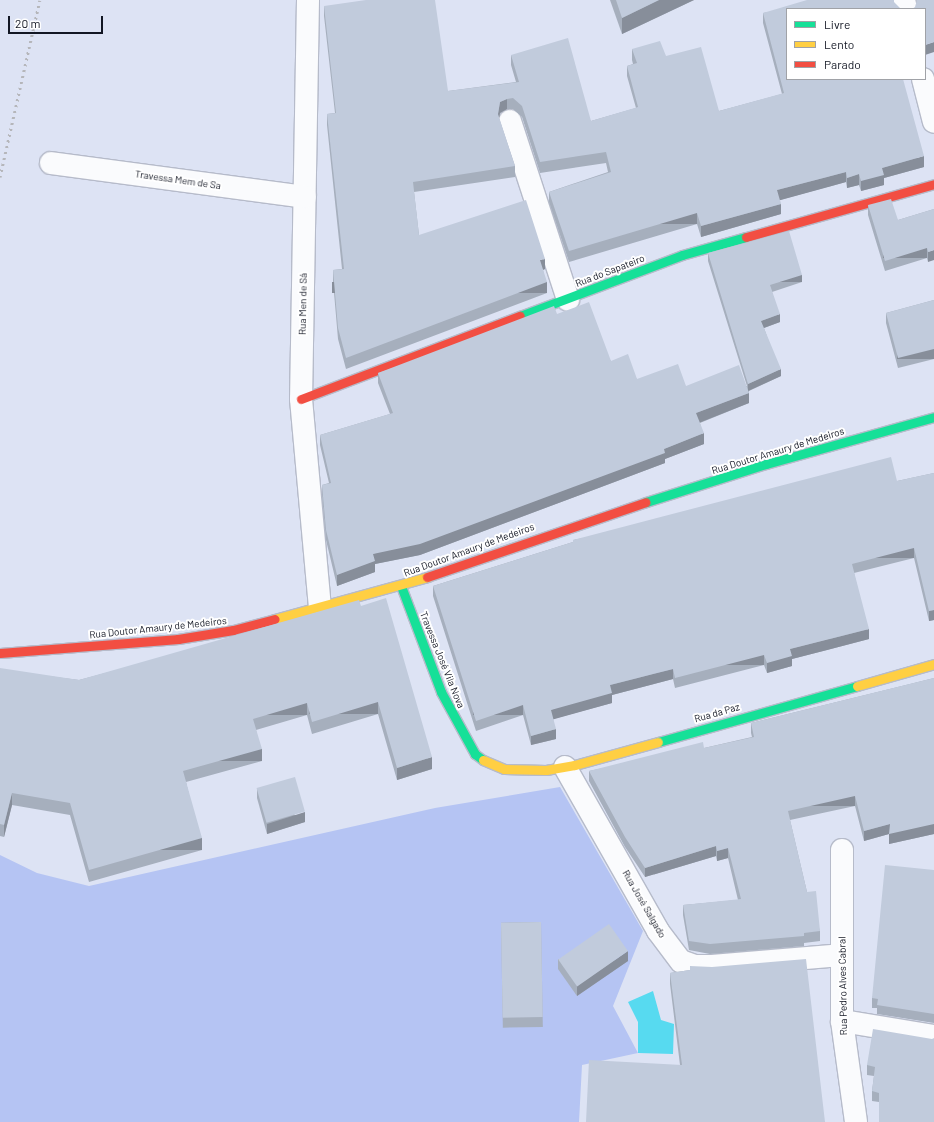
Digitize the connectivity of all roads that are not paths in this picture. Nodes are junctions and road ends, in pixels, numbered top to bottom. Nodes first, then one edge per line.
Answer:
1 (308, 0) edge
2 (923, 80) edge
3 (510, 121) dead end
4 (934, 122) edge
5 (50, 163) dead end
6 (934, 184) edge
7 (305, 197) junction
8 (568, 300) junction
9 (301, 399) junction
10 (934, 417) edge
11 (401, 586) junction
12 (320, 608) junction
13 (0, 653) edge
14 (934, 664) edge
15 (565, 767) junction
16 (504, 769) joint
17 (842, 850) dead end
18 (842, 955) junction
19 (842, 1021) junction
20 (934, 1036) edge
21 (856, 1122) edge

1 - 7 street, Rua Men de Sá
2 - 4 street
3 - 8 street
5 - 7 street, Travessa Mem de Sa
6 - 8 street, Rua do Sapateiro
7 - 9 street, Rua Men de Sá
8 - 9 street, Rua do Sapateiro
9 - 12 street, Rua Men de Sá
10 - 11 street, Rua Doutor Amaury de Medeiros
11 - 12 street, Rua Doutor Amaury de Medeiros
11 - 16 street, Travessa José Vila Nova
12 - 13 street, Rua Doutor Amaury de Medeiros
14 - 15 street, Rua da Paz
15 - 16 street, Rua da Paz
15 - 18 street, Rua José Salgado
17 - 18 street, Rua Pedro Alves Cabral
18 - 19 street, Rua Pedro Alves Cabral
19 - 20 street
19 - 21 street, Rua Pedro Alves Cabral

